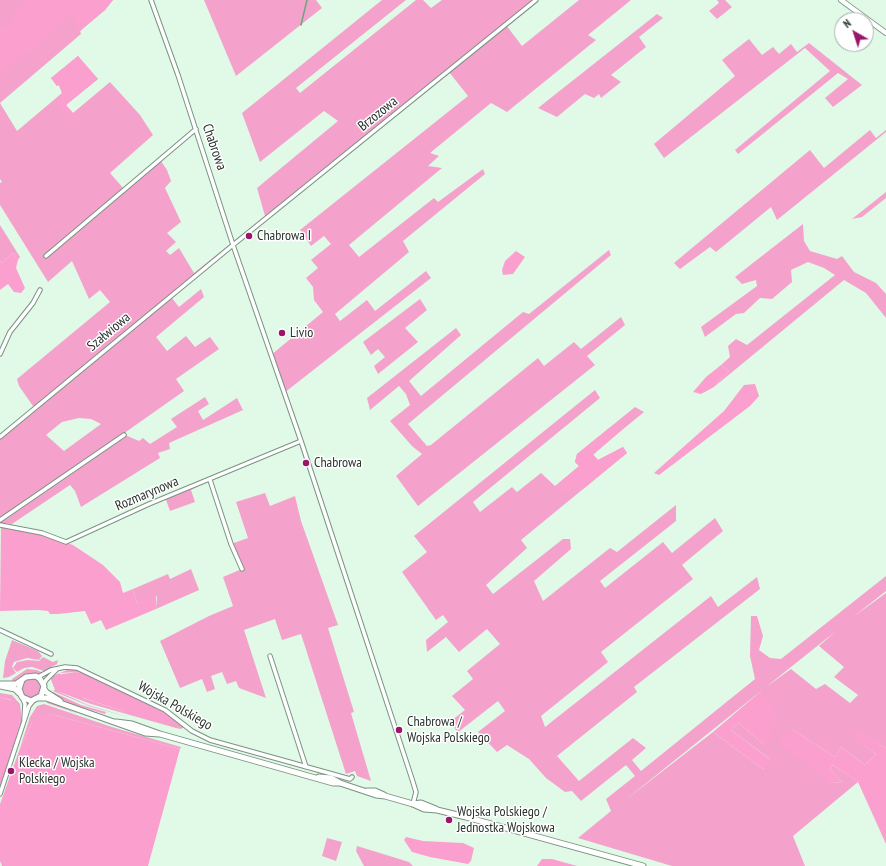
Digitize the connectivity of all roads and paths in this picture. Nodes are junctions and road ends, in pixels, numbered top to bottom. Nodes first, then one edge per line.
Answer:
1 (151, 0) edge
2 (536, 0) edge
3 (841, 0) edge
4 (886, 33) edge
5 (196, 129) junction
6 (233, 245) junction
7 (46, 256) dead end
8 (40, 290) dead end
9 (0, 354) edge
10 (124, 435) dead end
11 (0, 437) edge
12 (301, 441) junction
13 (210, 480) junction
14 (0, 520) edge
15 (0, 525) edge
16 (242, 568) dead end
17 (0, 630) edge
18 (51, 654) dead end
19 (270, 656) dead end
20 (58, 668) junction
21 (37, 677) junction
22 (22, 680) junction
23 (0, 685) edge
24 (44, 687) junction
25 (21, 695) junction
26 (39, 698) junction
27 (33, 701) junction
28 (66, 705) junction
29 (24, 721) junction
30 (306, 767) junction
31 (352, 777) dead end
32 (0, 794) edge
33 (413, 804) junction
34 (643, 866) edge

1 - 5 street, Chabrowa
2 - 6 street, Brzozowa
3 - 4 street
5 - 6 street, Chabrowa
5 - 7 street
6 - 11 street, Szałwiowa
6 - 12 street, Chabrowa
8 - 9 street
10 - 14 street
12 - 13 street, Rozmarynowa
12 - 33 street, Chabrowa
13 - 15 street, Rozmarynowa
13 - 16 street
17 - 18 street
19 - 30 street
20 - 21 street, Wojska Polskiego
20 - 24 street
20 - 30 street, Wojska Polskiego
21 - 22 main road
21 - 24 main road
22 - 23 main road
22 - 25 main road
23 - 25 main road
24 - 26 main road
24 - 28 main road, Wojska Polskiego
25 - 27 main road
25 - 29 street
26 - 27 main road
26 - 28 main road, Wojska Polskiego
27 - 29 street
28 - 33 main road, Wojska Polskiego
29 - 32 street
30 - 31 street, Wojska Polskiego
33 - 34 main road, Wojska Polskiego

